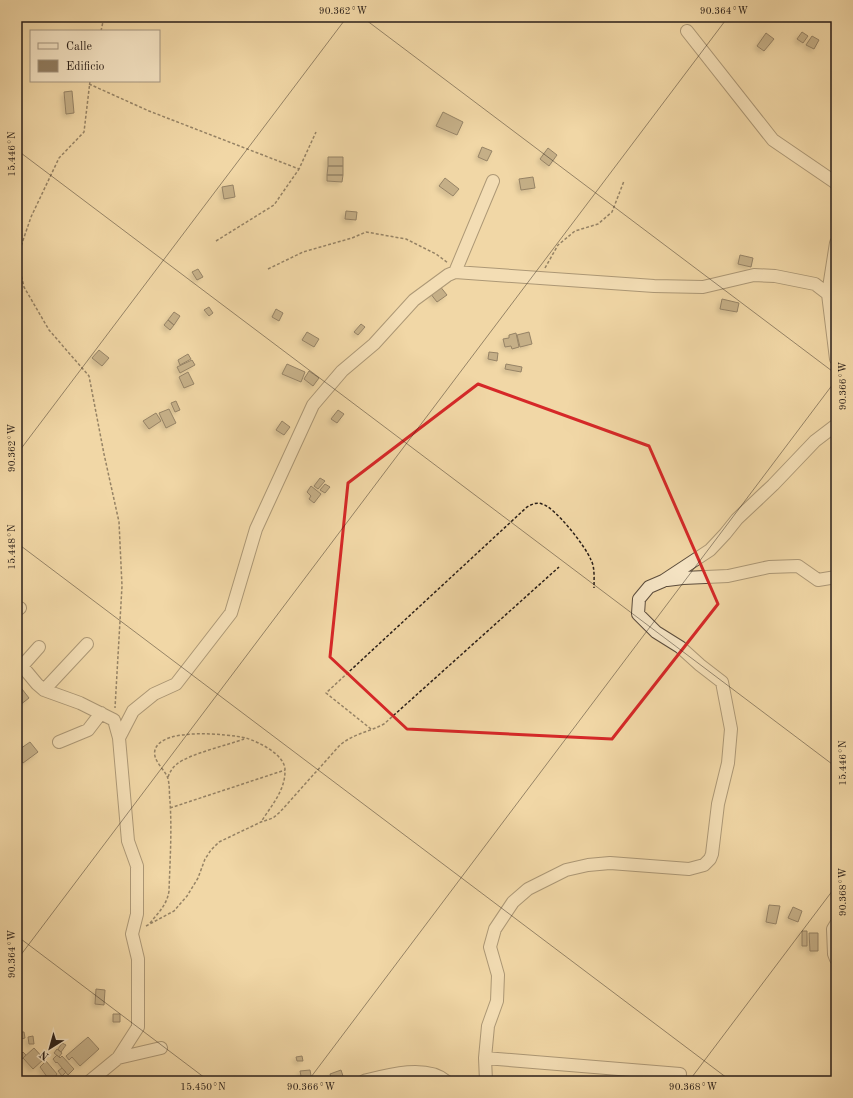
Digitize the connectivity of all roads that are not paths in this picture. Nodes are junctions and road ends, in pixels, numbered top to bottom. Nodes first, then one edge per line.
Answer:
1 (687, 31) dead end
2 (493, 181) dead end
3 (836, 183) edge
4 (836, 243) edge
5 (456, 272) junction
6 (828, 294) junction
7 (836, 359) edge
8 (836, 425) edge
9 (836, 577) edge
10 (663, 581) junction
11 (87, 644) dead end
12 (39, 647) dead end
13 (20, 662) edge
14 (44, 690) junction
15 (101, 713) junction
16 (119, 738) junction
17 (59, 742) dead end
18 (836, 924) edge
19 (836, 959) edge
20 (161, 1048) dead end
21 (118, 1058) junction
22 (485, 1058) junction
23 (680, 1074) dead end
24 (90, 1081) edge
25 (364, 1081) edge
26 (446, 1081) edge
27 (486, 1081) edge

1 - 3 street
2 - 5 street
4 - 6 street
5 - 6 street
5 - 16 street
6 - 7 street
8 - 10 street
9 - 10 street
10 - 22 street
11 - 14 street
12 - 13 street
13 - 14 street
14 - 15 street
15 - 16 street
15 - 17 street
16 - 21 street
18 - 19 street
20 - 21 street
21 - 24 street
22 - 23 street
22 - 27 street
25 - 26 street

